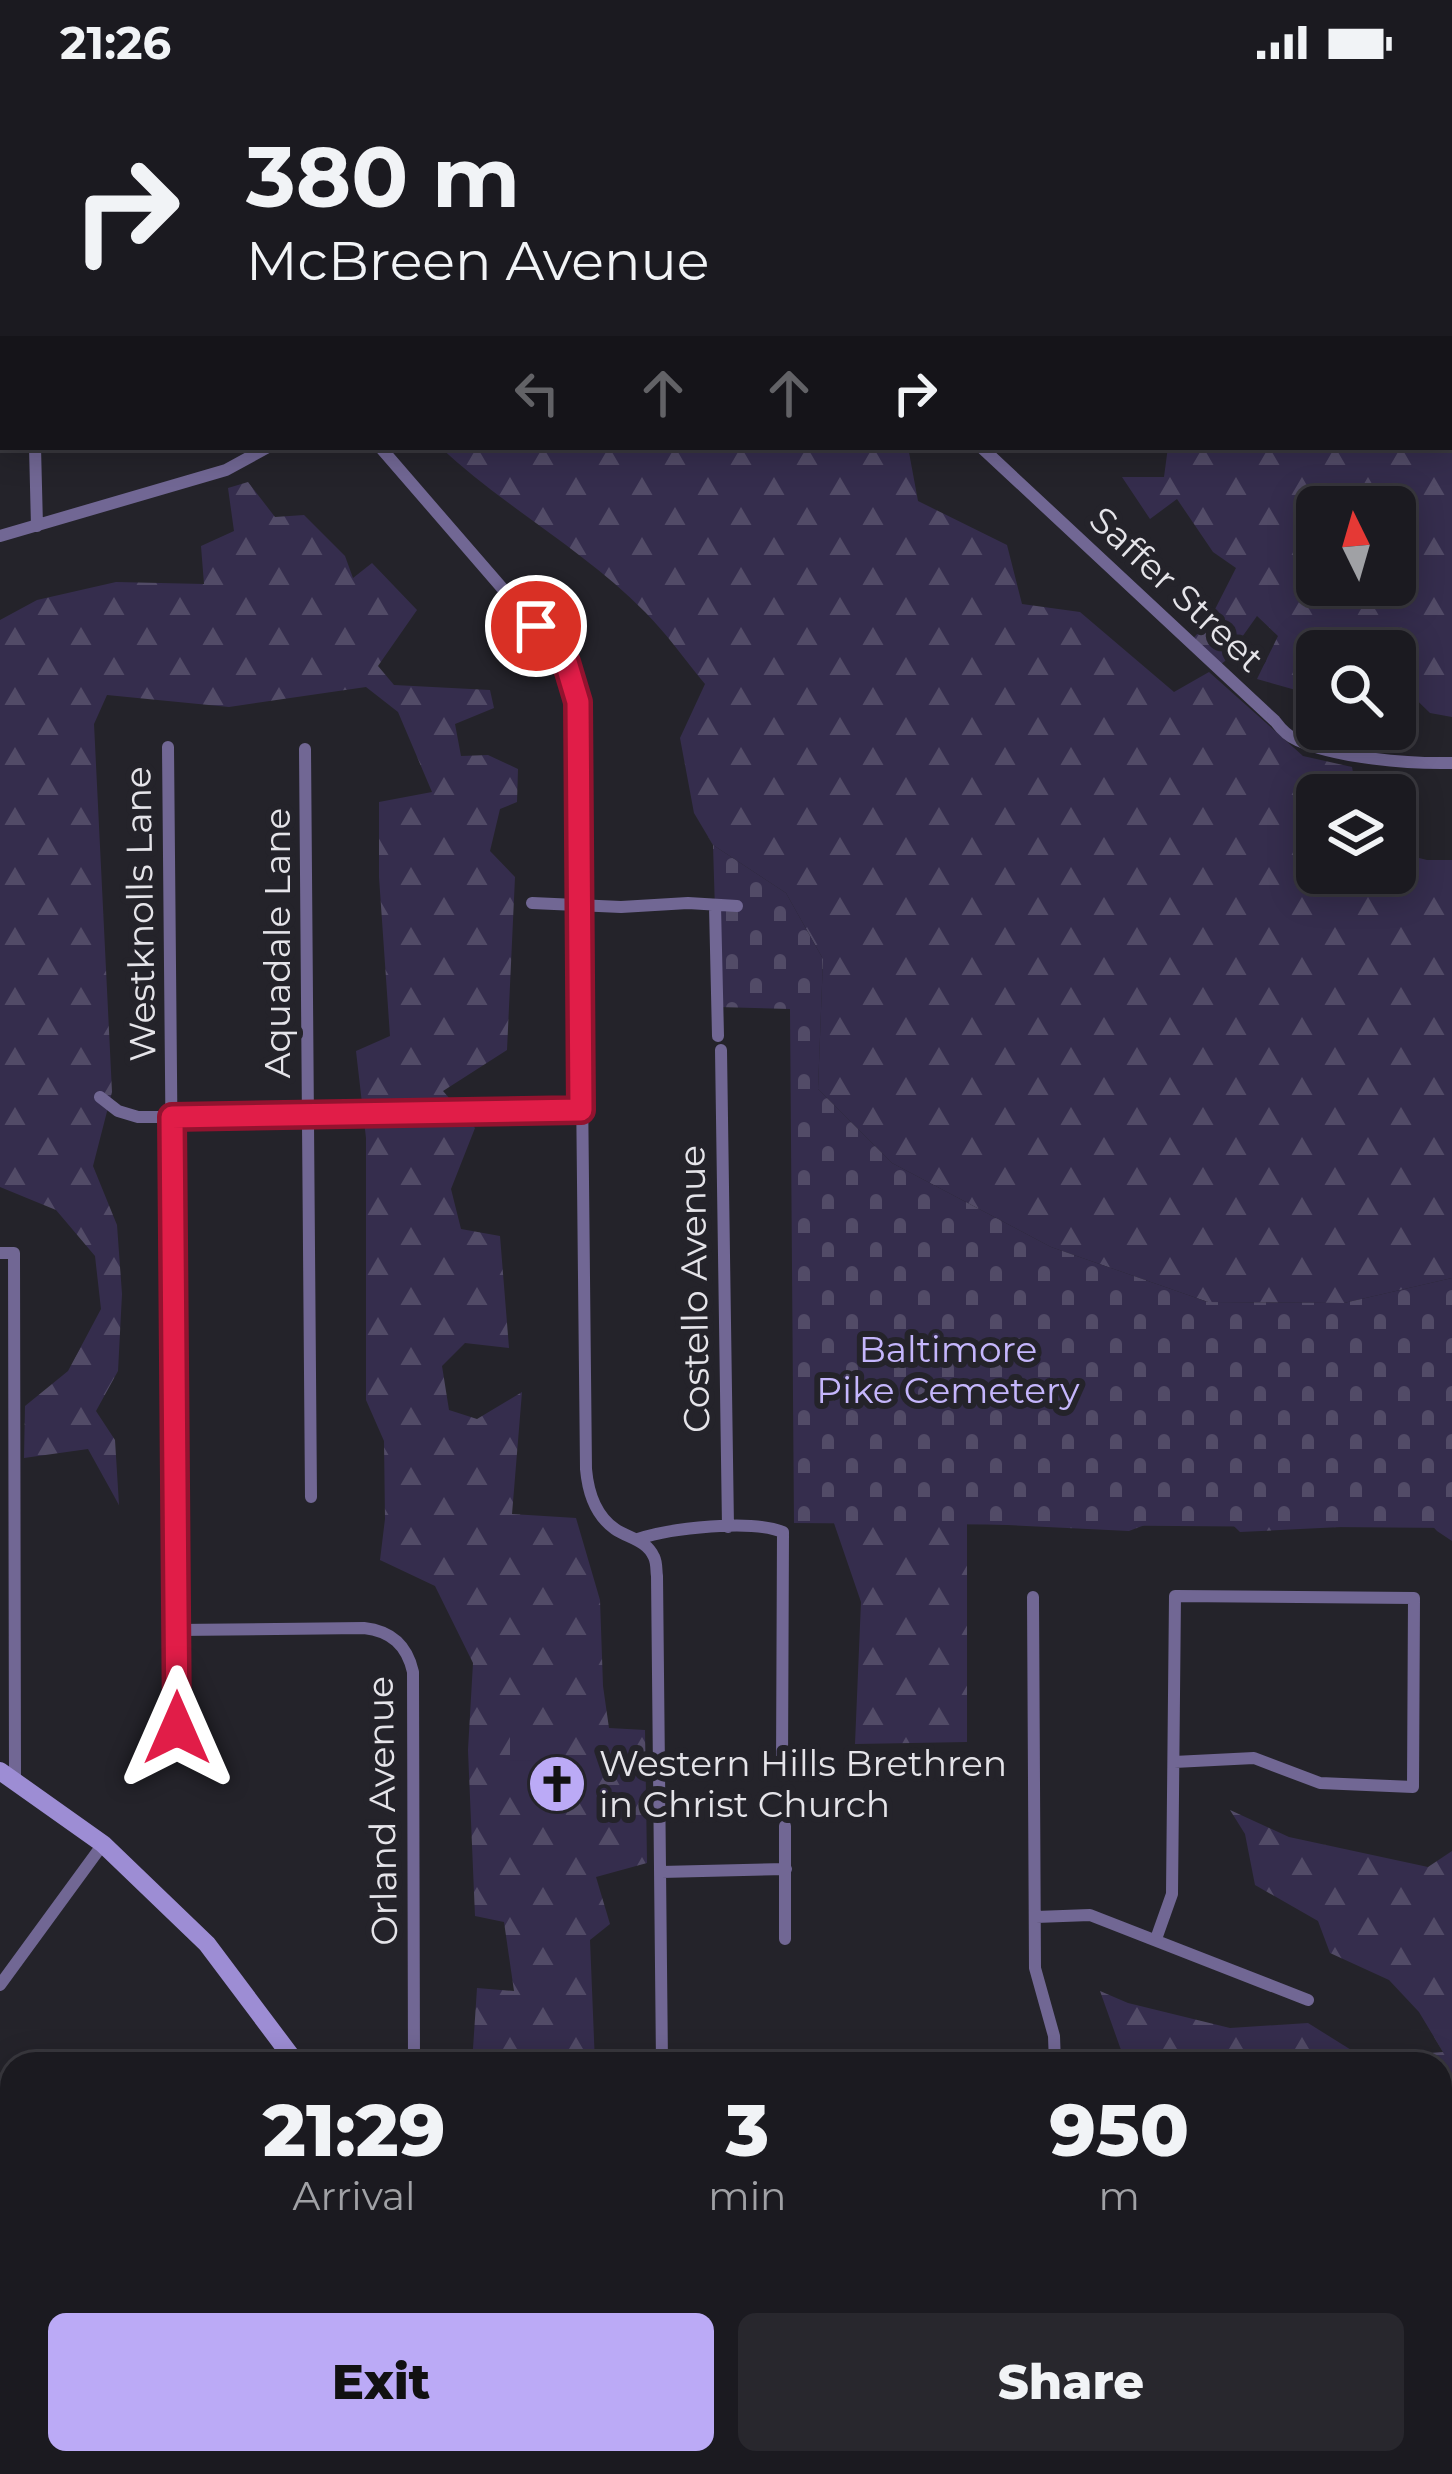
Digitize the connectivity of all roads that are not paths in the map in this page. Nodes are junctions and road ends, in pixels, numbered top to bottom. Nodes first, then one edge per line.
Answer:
1 (35, 450) edge
2 (263, 450) edge
3 (383, 450) edge
4 (984, 450) edge
5 (37, 526) junction
6 (0, 536) edge
7 (168, 747) dead end
8 (305, 749) dead end
9 (1452, 763) edge
10 (532, 903) dead end
11 (580, 904) junction
12 (715, 906) junction
13 (737, 906) dead end
14 (100, 1097) dead end
15 (581, 1110) junction
16 (308, 1116) junction
17 (172, 1117) junction
18 (7, 1253) edge
19 (0, 1454) edge
20 (16, 1455) junction
21 (311, 1497) dead end
22 (728, 1527) junction
23 (638, 1539) junction
24 (1033, 1597) dead end
25 (176, 1630) junction
26 (177, 1728) dead end
27 (1174, 1762) junction
28 (782, 1766) dead end
29 (8, 1776) edge
30 (784, 1826) dead end
31 (103, 1844) junction
32 (786, 1869) junction
33 (662, 1872) junction
34 (1036, 1917) junction
35 (1156, 1939) junction
36 (785, 1940) dead end
37 (0, 1985) edge
38 (1308, 2000) dead end
39 (288, 2052) edge
40 (414, 2052) edge
41 (662, 2052) edge
42 (1054, 2052) edge

1 - 5 street
2 - 5 street
3 - 11 street
4 - 9 street, Saffer Street
5 - 6 street
7 - 17 street, Westknolls Lane
8 - 16 street, Aquadale Lane
10 - 11 street
11 - 12 street
11 - 15 street
12 - 13 street
12 - 22 street, Costello Avenue
14 - 17 street
15 - 16 street
15 - 23 street
16 - 17 street
16 - 21 street, Aquadale Lane
17 - 25 street, Westknolls Lane
18 - 20 street
19 - 20 street
20 - 29 street
22 - 23 street
22 - 28 street
23 - 33 street
24 - 34 street
25 - 26 street, Westknolls Lane
25 - 40 street, Orland Avenue
27 - 27 street
27 - 35 street
29 - 31 main road
30 - 32 street
31 - 37 street
31 - 39 main road
32 - 33 street
32 - 36 street
33 - 41 street
34 - 35 street
34 - 42 street
35 - 38 street

